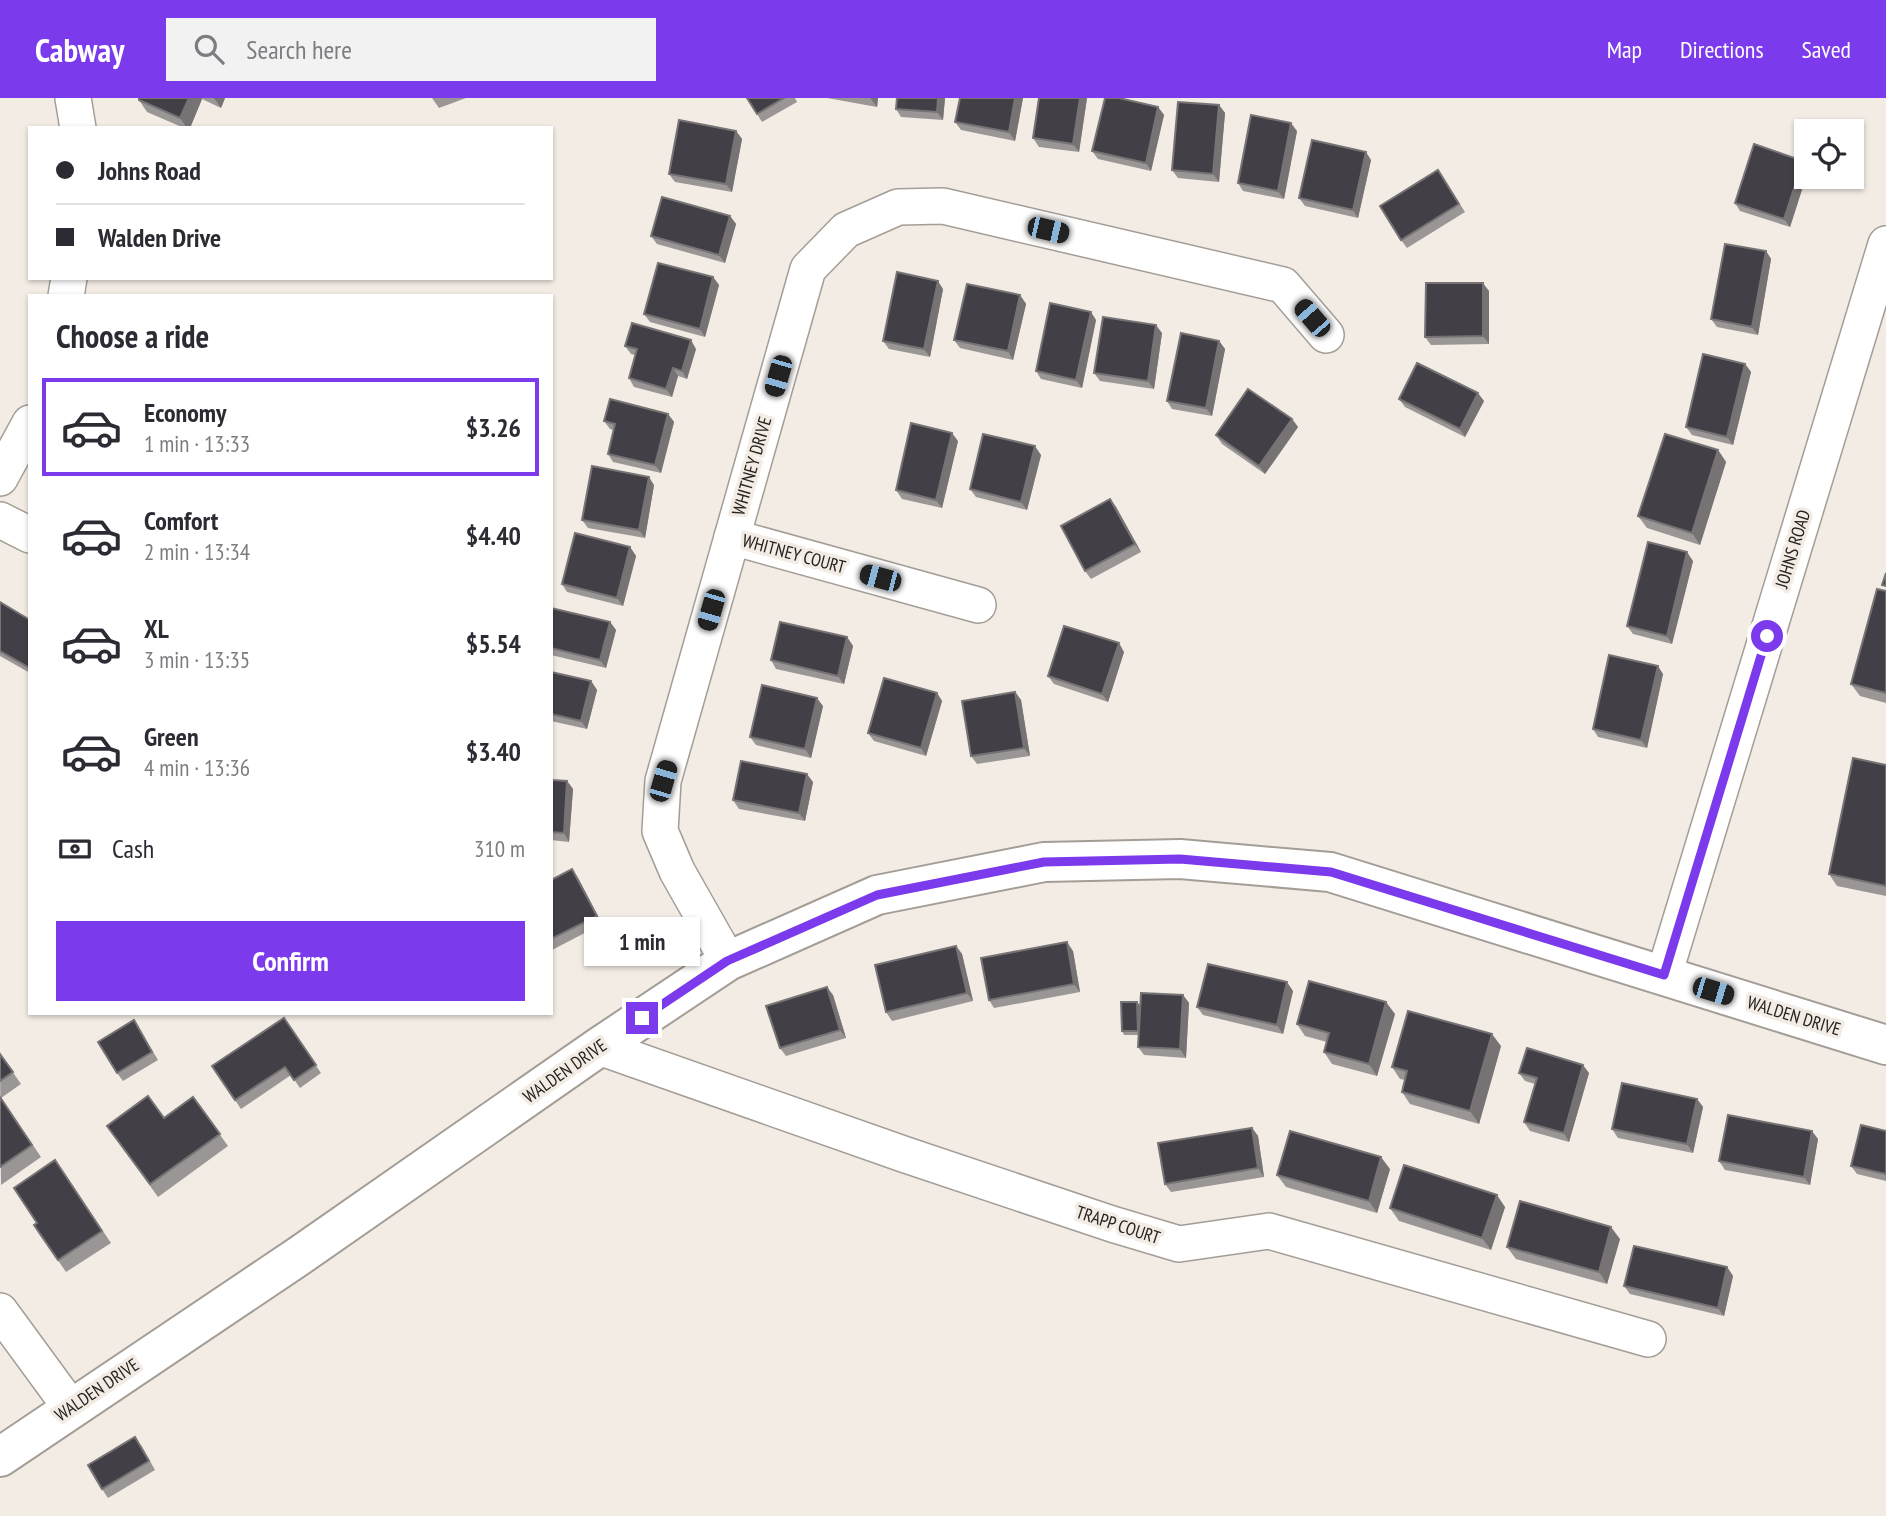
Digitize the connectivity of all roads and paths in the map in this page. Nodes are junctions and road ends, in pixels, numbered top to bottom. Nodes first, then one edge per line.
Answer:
1 (73, 98) edge
2 (78, 126) edge
3 (1886, 244) edge
4 (1326, 335) dead end
5 (28, 432) edge
6 (0, 478) edge
7 (0, 520) edge
8 (28, 534) edge
9 (732, 537) junction
10 (978, 605) dead end
11 (727, 961) junction
12 (1664, 975) junction
13 (1886, 1045) edge
14 (599, 1046) junction
15 (0, 1311) edge
16 (1648, 1339) dead end
17 (71, 1408) junction
18 (0, 1457) edge

1 - 2 street
3 - 12 street, JOHNS ROAD
4 - 9 street, WHITNEY DRIVE
5 - 6 street
7 - 8 street
9 - 10 street, WHITNEY COURT
9 - 11 street, WHITNEY DRIVE
11 - 12 street, WALDEN DRIVE
11 - 14 street, WALDEN DRIVE
12 - 13 street, WALDEN DRIVE
14 - 16 street, TRAPP COURT
14 - 17 street, WALDEN DRIVE
15 - 17 street
17 - 18 street, WALDEN DRIVE

